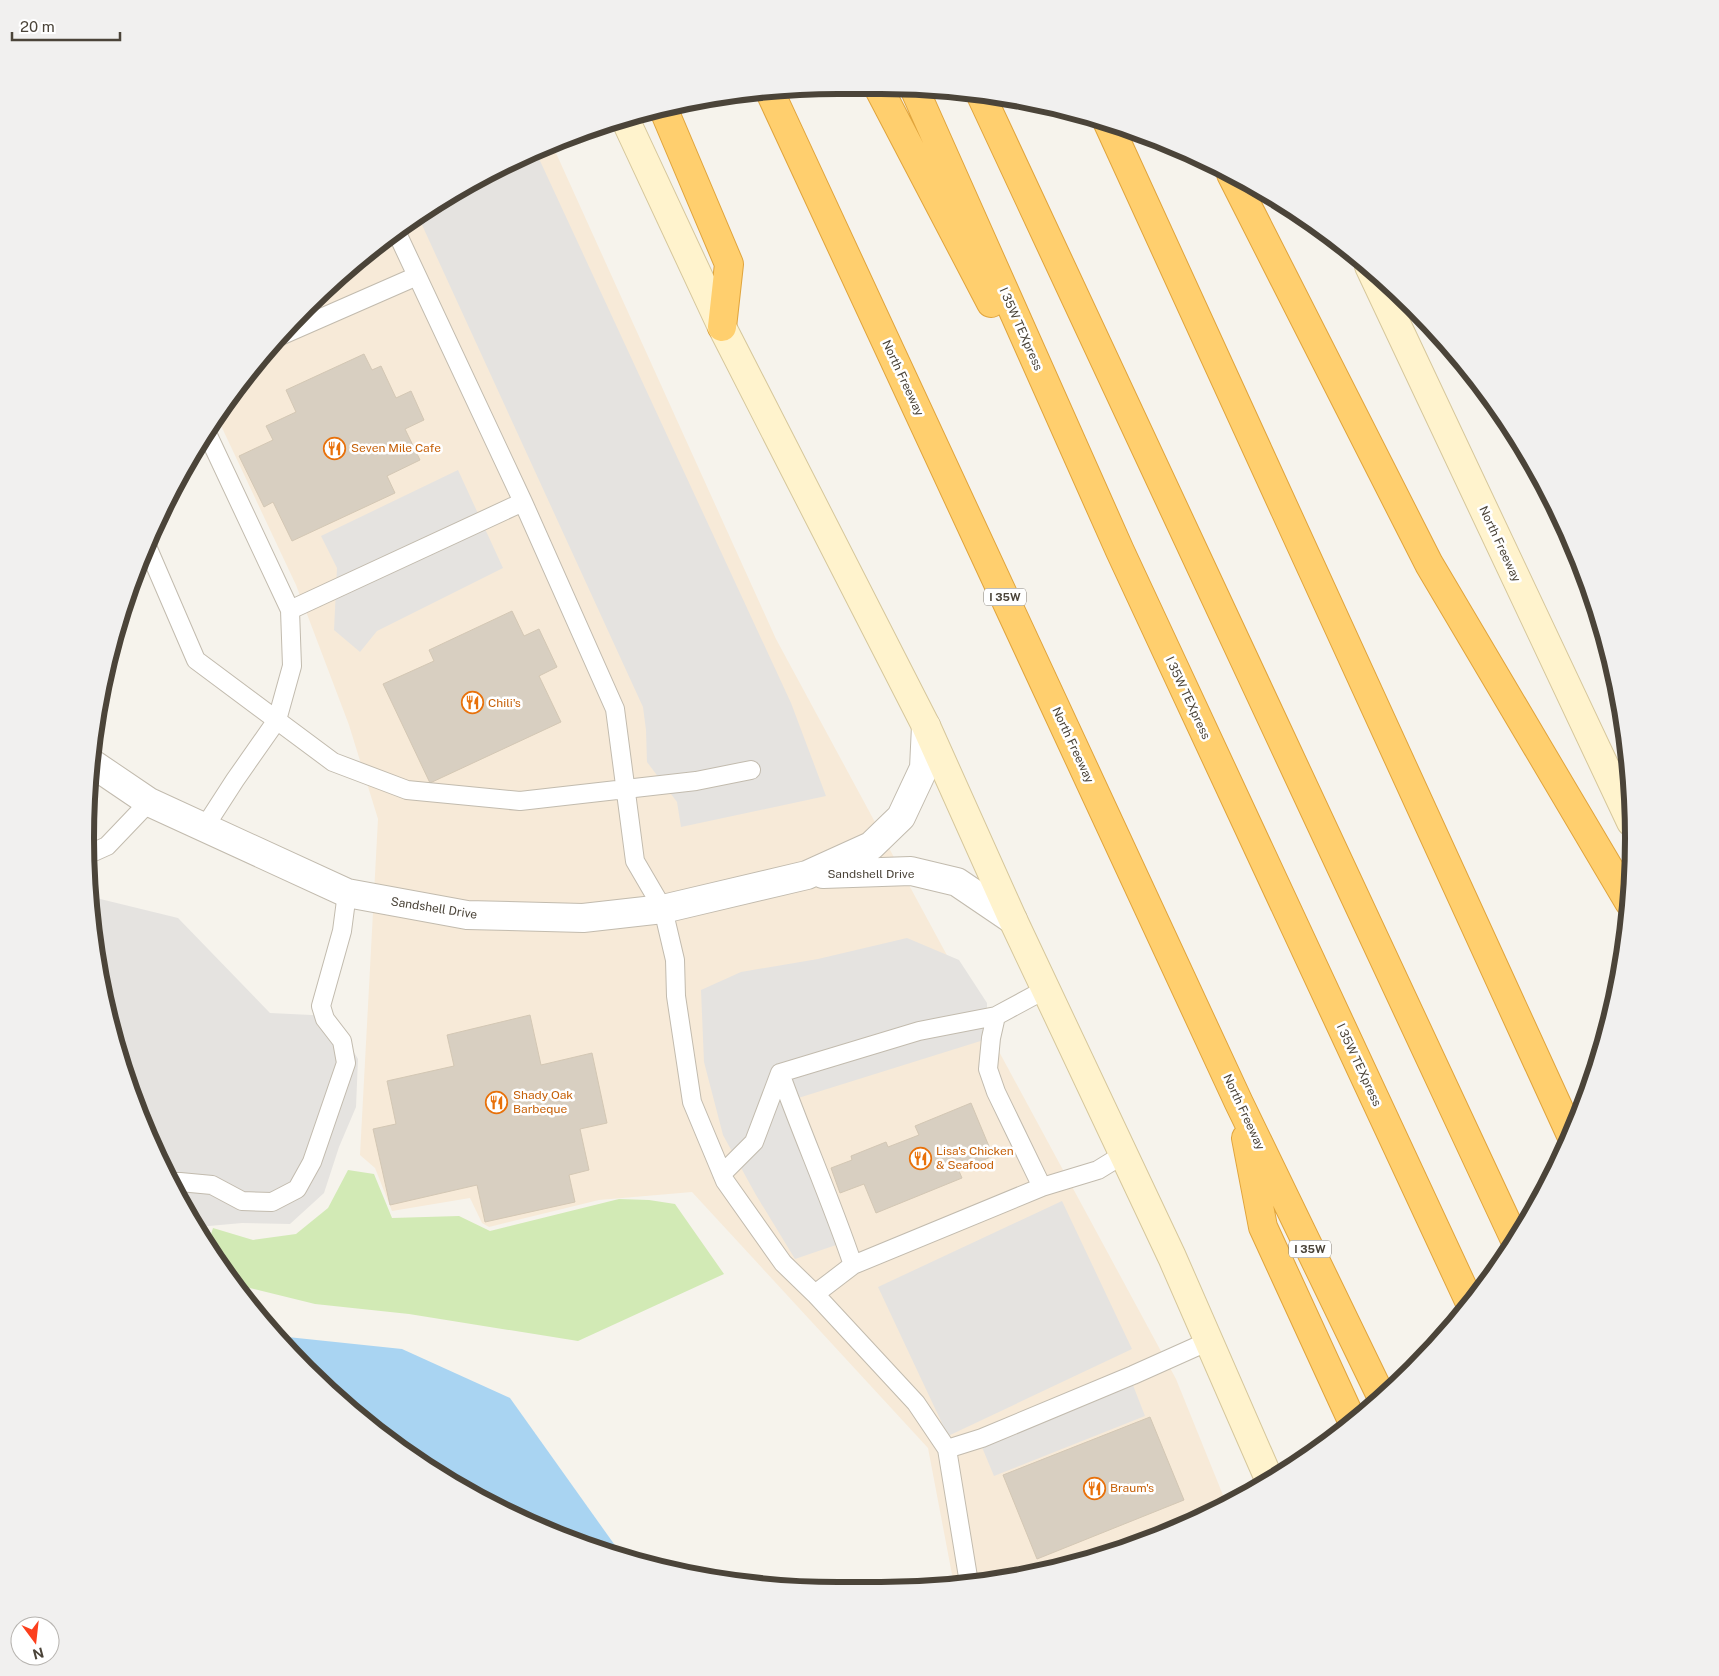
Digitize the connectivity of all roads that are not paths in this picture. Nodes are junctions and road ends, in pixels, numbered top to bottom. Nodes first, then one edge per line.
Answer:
1 (882, 94) edge
2 (917, 95) edge
3 (772, 97) edge
4 (983, 101) edge
5 (666, 114) edge
6 (627, 124) edge
7 (1111, 130) edge
8 (1236, 184) edge
9 (399, 238) edge
10 (417, 276) junction
11 (1377, 283) edge
12 (722, 327) junction
13 (295, 329) edge
14 (210, 439) edge
15 (523, 502) junction
16 (1120, 551) junction
17 (150, 553) edge
18 (290, 610) junction
19 (277, 720) junction
20 (926, 726) junction
21 (97, 767) edge
22 (751, 770) dead end
23 (626, 788) junction
24 (1624, 801) edge
25 (149, 802) junction
26 (204, 828) junction
27 (94, 852) edge
28 (807, 875) junction
29 (347, 893) junction
30 (1623, 893) edge
31 (663, 909) junction
32 (1013, 920) junction
33 (1046, 989) junction
34 (996, 1016) junction
35 (780, 1072) junction
36 (1240, 1103) junction
37 (1567, 1126) edge
38 (1124, 1154) junction
39 (722, 1174) junction
40 (179, 1182) edge
41 (1042, 1187) junction
42 (1512, 1233) edge
43 (853, 1265) junction
44 (815, 1294) junction
45 (1467, 1296) edge
46 (1209, 1341) junction
47 (1379, 1391) edge
48 (1350, 1415) edge
49 (947, 1448) junction
50 (1267, 1474) edge
51 (968, 1577) edge

1 - 16 highway
2 - 16 highway, I 35W TEXpress
3 - 36 highway, North Freeway / I 35W
4 - 42 highway
5 - 12 highway
6 - 12 main road
7 - 37 highway
8 - 30 highway
9 - 10 lane
10 - 13 lane
10 - 15 lane
11 - 24 main road, North Freeway
12 - 20 main road
14 - 18 lane
15 - 18 lane
15 - 23 lane
16 - 45 highway, I 35W TEXpress
17 - 19 lane
18 - 19 lane
19 - 23 lane
19 - 26 lane
20 - 28 street, Sandshell Drive
20 - 32 main road
21 - 25 street, Sandshell Drive
22 - 23 lane
23 - 31 lane
25 - 26 street, Sandshell Drive
25 - 27 lane
26 - 29 street, Sandshell Drive
28 - 31 street, Sandshell Drive
28 - 32 street, Sandshell Drive
29 - 31 street, Sandshell Drive
29 - 40 lane
31 - 39 lane
32 - 33 main road
33 - 34 lane
33 - 38 main road
34 - 35 lane
34 - 41 lane
35 - 39 lane
35 - 43 lane
36 - 47 highway, North Freeway / I 35W
36 - 48 highway
38 - 41 lane
38 - 46 main road
39 - 44 lane
41 - 43 lane
43 - 44 lane
44 - 49 lane
46 - 49 lane
46 - 50 main road
49 - 51 lane

